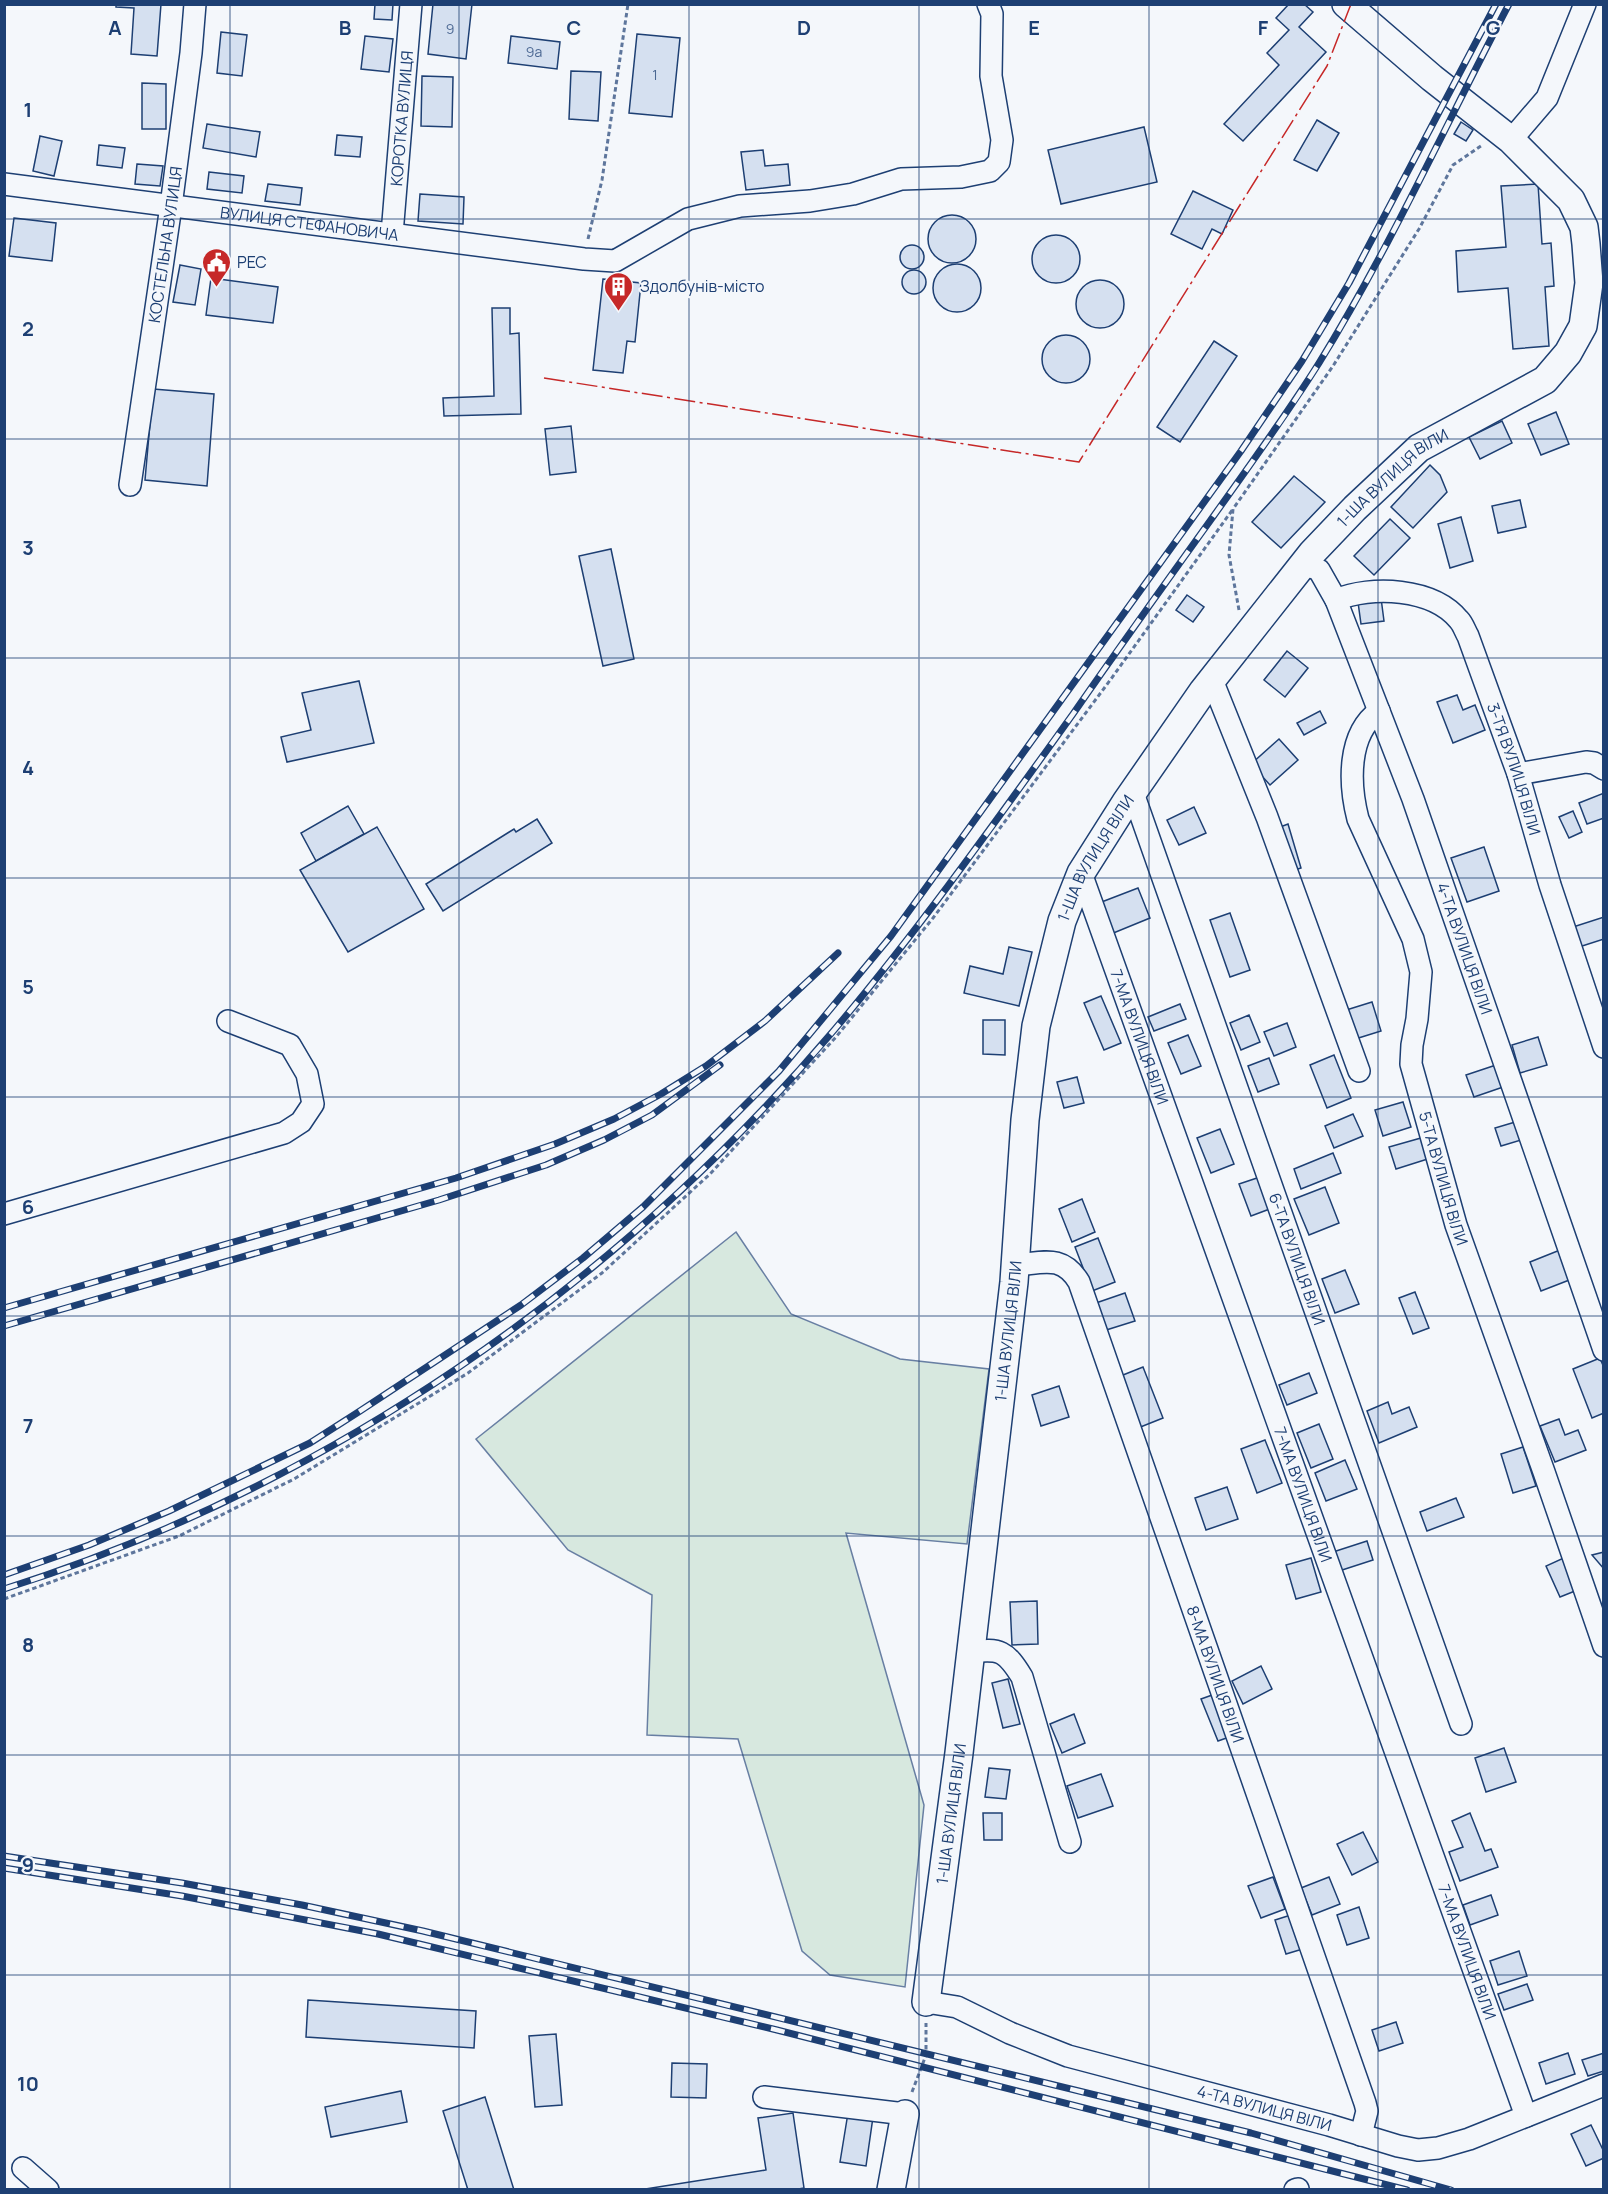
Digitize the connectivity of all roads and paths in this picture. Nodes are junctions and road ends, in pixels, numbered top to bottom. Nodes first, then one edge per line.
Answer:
1 (195, 4) edge
2 (411, 4) edge
3 (628, 4) edge
4 (988, 4) edge
5 (1346, 4) edge
6 (1585, 4) edge
7 (1506, 137) junction
8 (4, 184) edge
9 (171, 206) junction
10 (392, 234) junction
11 (584, 259) junction
12 (130, 485) dead end
13 (1233, 509) junction
14 (1303, 564) junction
15 (1336, 600) junction
16 (1244, 639) junction
17 (1212, 680) junction
18 (1379, 711) junction
19 (1604, 769) edge
20 (1518, 774) junction
21 (1133, 793) junction
22 (1082, 873) junction
23 (228, 1021) dead end
24 (1604, 1047) edge
25 (1359, 1071) dead end
26 (4, 1214) edge
27 (1016, 1265) junction
28 (1604, 1350) edge
29 (4, 1599) edge
30 (1604, 1646) edge
31 (971, 1652) junction
32 (1461, 1724) dead end
33 (1070, 1842) dead end
34 (926, 2002) junction
35 (1604, 2085) edge
36 (764, 2097) dead end
37 (904, 2114) junction
38 (1526, 2116) junction
39 (1361, 2135) junction
40 (23, 2168) dead end
41 (48, 2190) edge
42 (891, 2190) edge

1 - 9 street, КОСТЕЛЬНА ВУЛИЦЯ
2 - 10 street, КОРОТКА ВУЛИЦЯ
3 - 11 path
4 - 11 street, ВУЛИЦЯ СТЕФАНОВИЧА
5 - 7 main road, 1-ША ВУЛИЦЯ ВІЛИ
6 - 7 street
7 - 13 path
7 - 14 main road, 1-ША ВУЛИЦЯ ВІЛИ
8 - 9 street, ВУЛИЦЯ СТЕФАНОВИЧА
9 - 10 street, ВУЛИЦЯ СТЕФАНОВИЧА
9 - 12 street, КОСТЕЛЬНА ВУЛИЦЯ
10 - 11 street, ВУЛИЦЯ СТЕФАНОВИЧА
13 - 16 path
13 - 29 path
14 - 15 street, 4-ТА ВУЛИЦЯ ВІЛИ
14 - 16 main road, 1-ША ВУЛИЦЯ ВІЛИ
15 - 18 street, 4-ТА ВУЛИЦЯ ВІЛИ
15 - 20 street, 3-ТЯ ВУЛИЦЯ ВІЛИ
16 - 17 main road, 1-ША ВУЛИЦЯ ВІЛИ
17 - 21 main road, 1-ША ВУЛИЦЯ ВІЛИ
17 - 25 street
18 - 28 street, 4-ТА ВУЛИЦЯ ВІЛИ
18 - 30 street, 5-ТА ВУЛИЦЯ ВІЛИ
19 - 20 street
20 - 24 street, 3-ТЯ ВУЛИЦЯ ВІЛИ
21 - 22 main road, 1-ША ВУЛИЦЯ ВІЛИ
21 - 32 street, 6-ТА ВУЛИЦЯ ВІЛИ
22 - 27 main road, 1-ША ВУЛИЦЯ ВІЛИ
22 - 38 street, 7-МА ВУЛИЦЯ ВІЛИ
23 - 26 street
27 - 31 main road, 1-ША ВУЛИЦЯ ВІЛИ
27 - 39 street, 8-МА ВУЛИЦЯ ВІЛИ
31 - 33 street
31 - 34 main road, 1-ША ВУЛИЦЯ ВІЛИ
34 - 37 path
34 - 39 street, 4-ТА ВУЛИЦЯ ВІЛИ
35 - 38 street, 4-ТА ВУЛИЦЯ ВІЛИ
36 - 37 street
37 - 42 main road
38 - 39 street, 4-ТА ВУЛИЦЯ ВІЛИ
40 - 41 street

